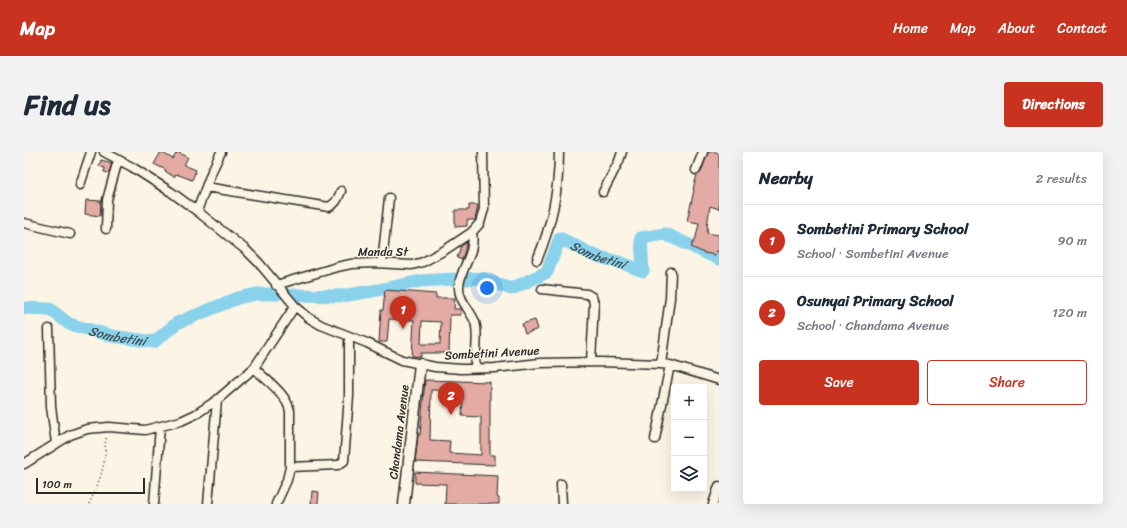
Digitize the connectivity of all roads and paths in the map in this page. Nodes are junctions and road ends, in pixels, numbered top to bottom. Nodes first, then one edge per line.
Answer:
1 (91, 152) edge
2 (104, 152) edge
3 (221, 152) edge
4 (483, 152) edge
5 (559, 152) edge
6 (622, 152) edge
7 (703, 152) edge
8 (118, 160) junction
9 (696, 170) dead end
10 (80, 186) dead end
11 (206, 186) junction
12 (341, 190) dead end
13 (603, 192) dead end
14 (389, 198) dead end
15 (198, 210) junction
16 (24, 222) edge
17 (106, 229) dead end
18 (472, 232) junction
19 (70, 234) dead end
20 (537, 260) dead end
21 (382, 263) junction
22 (671, 272) dead end
23 (276, 285) junction
24 (542, 289) dead end
25 (295, 306) junction
26 (49, 329) dead end
27 (349, 336) junction
28 (591, 362) junction
29 (420, 364) junction
30 (661, 364) junction
31 (670, 365) junction
32 (254, 368) junction
33 (475, 368) junction
34 (719, 380) edge
35 (217, 400) junction
36 (109, 427) junction
37 (160, 427) junction
38 (655, 439) dead end
39 (56, 443) junction
40 (25, 461) edge
41 (290, 467) junction
42 (561, 484) dead end
43 (719, 486) edge
44 (89, 504) edge
45 (154, 504) edge
46 (208, 504) edge
47 (276, 504) edge
48 (404, 504) edge
49 (562, 504) edge
50 (713, 504) edge

1 - 10 street
2 - 8 street, Sombetini Avenue
3 - 11 street
4 - 18 street, Manda St
5 - 20 street
6 - 13 street
7 - 9 street
8 - 15 street, Sombetini Avenue
8 - 17 street
11 - 12 street
11 - 15 street
14 - 21 street
15 - 23 street, Sombetini Avenue
16 - 19 street
18 - 21 street, Manda St
18 - 33 street
21 - 23 street, Manda St
22 - 30 street
23 - 25 street, Sombetini Avenue
24 - 28 street
25 - 27 street, Sombetini Avenue
25 - 32 street
26 - 39 street
27 - 29 street, Sombetini Avenue
27 - 41 street
28 - 30 street, Sombetini Avenue
28 - 33 street, Sombetini Avenue
29 - 33 street, Sombetini Avenue
29 - 48 street, Chandama Avenue
30 - 31 street, Sombetini Avenue
31 - 34 street, Sombetini Avenue
31 - 38 street
32 - 35 street
32 - 41 street
35 - 37 street
35 - 46 street
36 - 37 street
36 - 39 street
36 - 44 path
37 - 45 street
39 - 40 street
41 - 47 street
42 - 49 street
43 - 50 street

